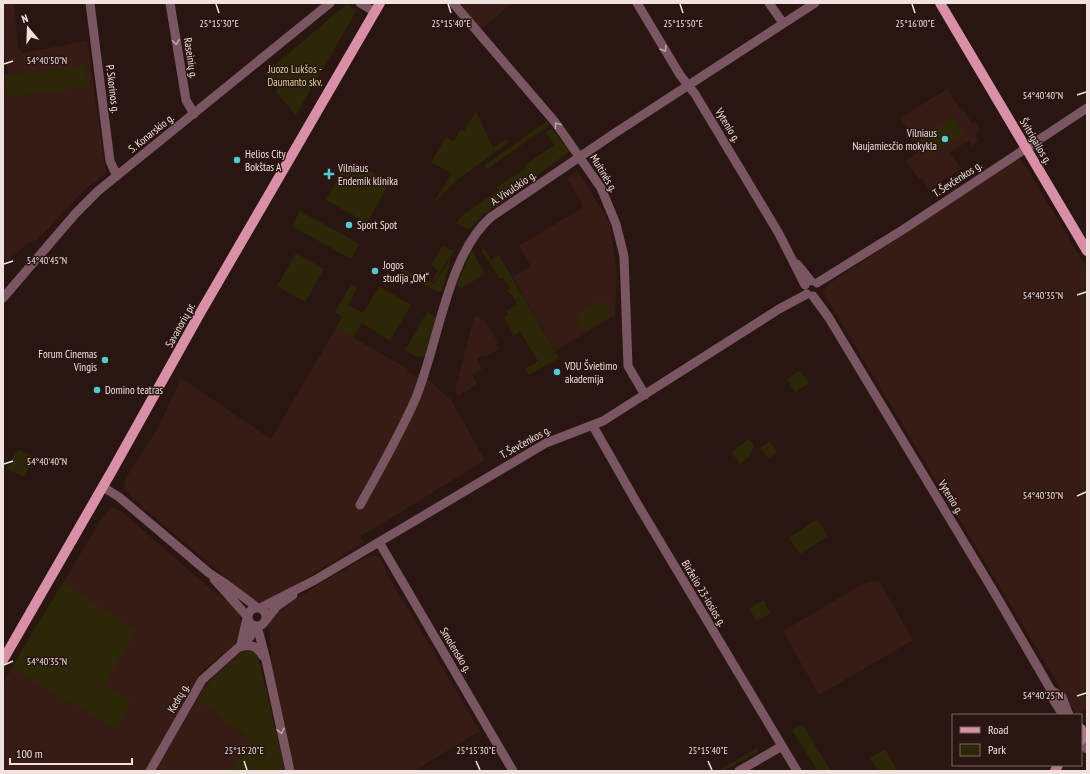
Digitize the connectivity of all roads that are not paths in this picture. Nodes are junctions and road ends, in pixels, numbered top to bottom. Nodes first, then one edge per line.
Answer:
1 (90, 3) edge
2 (170, 3) edge
3 (330, 3) edge
4 (360, 3) edge
5 (453, 3) edge
6 (637, 3) edge
7 (770, 3) edge
8 (815, 3) edge
9 (940, 3) edge
10 (378, 7) edge
11 (783, 23) junction
12 (688, 86) junction
13 (1087, 108) edge
14 (194, 114) junction
15 (1026, 148) junction
16 (580, 157) junction
17 (117, 176) junction
18 (1087, 251) edge
19 (812, 289) junction
20 (3, 298) edge
21 (645, 395) junction
22 (593, 426) junction
23 (103, 487) junction
24 (360, 505) dead end
25 (378, 542) junction
26 (209, 573) junction
27 (304, 586) junction
28 (259, 608) junction
29 (247, 617) junction
30 (260, 623) junction
31 (240, 647) junction
32 (3, 660) edge
33 (266, 660) junction
34 (1051, 690) junction
35 (1062, 714) edge
36 (1069, 714) edge
37 (1084, 733) edge
38 (782, 746) junction
39 (1087, 749) edge
40 (150, 771) edge
41 (290, 771) edge
42 (513, 771) edge
43 (738, 771) edge
44 (797, 771) edge

1 - 17 street, P. Skorinos g.
2 -> 14 street, Raseinių g.
3 - 14 street, S. Konarskio g.
4 - 10 street
16 -> 5 street, Muitinės g.
6 -> 12 street, Vytenio g.
7 - 11 street
8 - 11 street, A. Vivulskio g.
9 - 15 main road, Švitrigailos g.
10 - 23 main road, Savanorių pr.
11 - 12 street, A. Vivulskio g.
12 - 16 street, A. Vivulskio g.
12 - 19 street, Vytenio g.
13 - 15 street, T. Ševčenkos g.
14 - 17 street, S. Konarskio g.
15 - 18 main road, Švitrigailos g.
15 - 19 street, T. Ševčenkos g.
16 - 21 street, Muitinės g.
16 - 24 street, A. Vivulskio g.
17 - 20 street, S. Konarskio g.
19 - 21 street, T. Ševčenkos g.
19 - 34 street, Vytenio g.
21 - 22 street, T. Ševčenkos g.
22 - 25 street, T. Ševčenkos g.
22 - 38 street, Birželio 23-iosios g.
23 - 26 street
23 - 32 main road, Savanorių pr.
25 - 27 street, T. Ševčenkos g.
25 - 42 street, Smolensko g.
26 - 28 street
26 - 29 street
27 - 28 street, T. Ševčenkos g.
27 - 30 street, T. Ševčenkos g.
28 - 29 street
28 - 30 street
29 - 30 street
29 - 31 street
30 - 31 street, Kedrų g.
30 - 33 street
31 - 33 street
31 - 40 street, Kedrų g.
33 -> 41 street
34 - 35 street, Vytenio g.
34 - 36 street, Vytenio g.
37 - 39 street
38 - 43 street
38 - 44 street, Birželio 23-iosios g.

